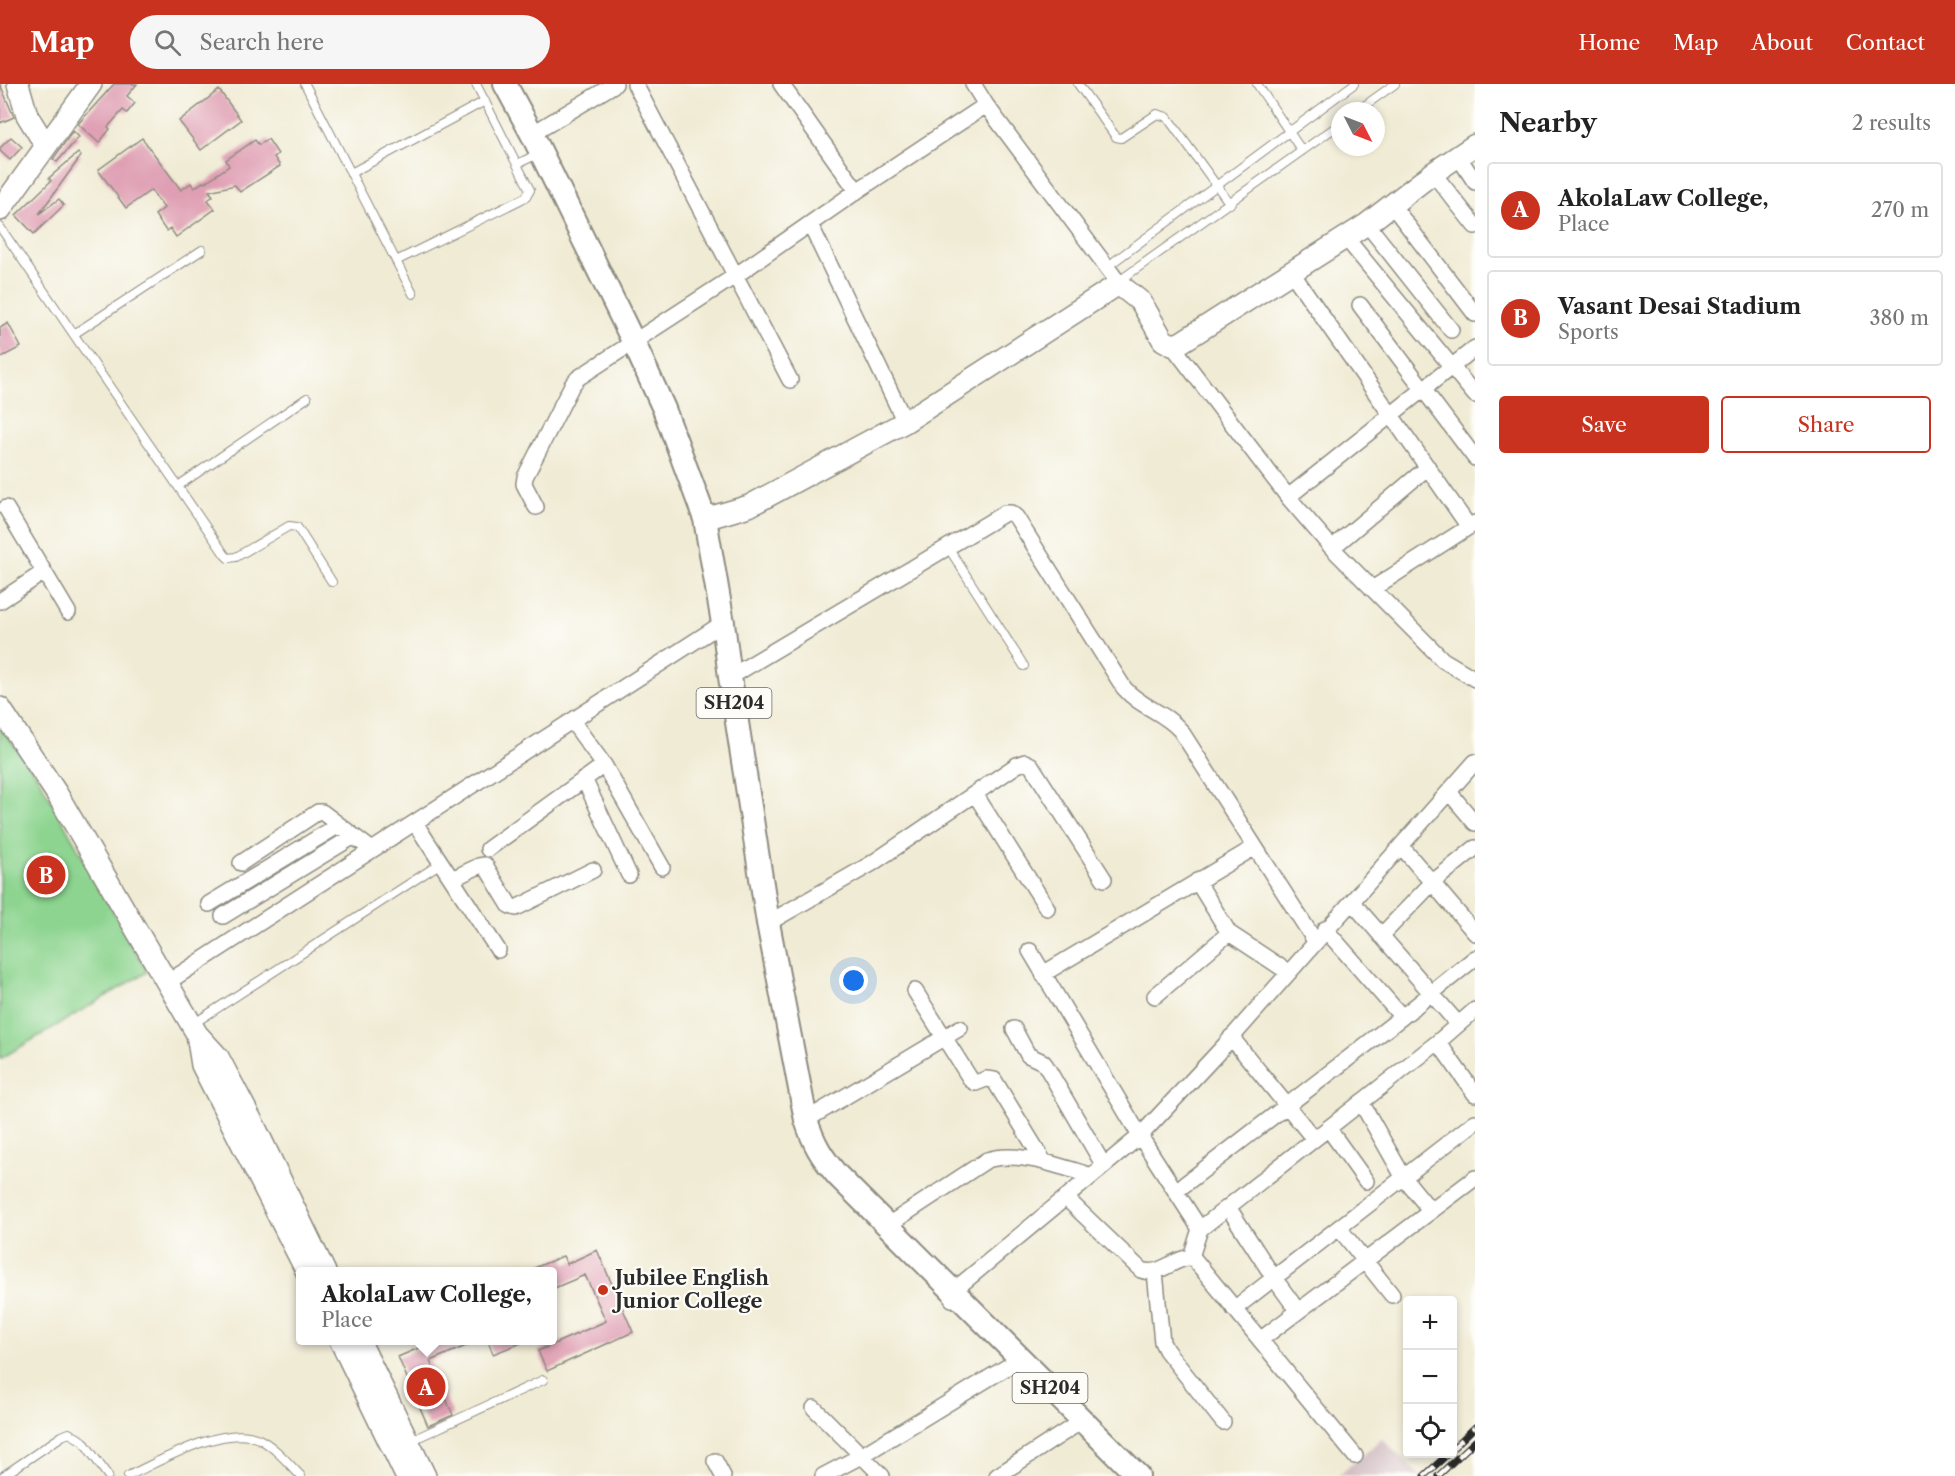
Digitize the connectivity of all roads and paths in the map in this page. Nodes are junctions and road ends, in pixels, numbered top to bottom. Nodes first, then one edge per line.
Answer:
1 (18, 84) edge
2 (91, 84) edge
3 (305, 84) edge
4 (476, 84) edge
5 (505, 84) edge
6 (615, 84) edge
7 (635, 84) edge
8 (781, 84) edge
9 (973, 84) edge
10 (1078, 84) edge
11 (1257, 84) edge
12 (1354, 84) edge
13 (1395, 84) edge
14 (485, 101) junction
15 (1370, 102) edge
16 (986, 105) junction
17 (1289, 130) junction
18 (1331, 130) edge
19 (536, 143) junction
20 (46, 146) junction
21 (1467, 150) edge
22 (1302, 151) junction
23 (517, 164) junction
24 (351, 173) junction
25 (1433, 173) junction
26 (1475, 182) edge
27 (1217, 185) junction
28 (857, 191) junction
29 (1230, 204) junction
30 (1392, 205) junction
31 (0, 210) edge
32 (810, 224) junction
33 (1367, 224) junction
34 (1475, 226) edge
35 (0, 227) edge
36 (1346, 238) junction
37 (202, 250) dead end
38 (396, 261) junction
39 (1108, 266) junction
40 (1292, 273) junction
41 (735, 276) junction
42 (1120, 284) junction
43 (413, 294) dead end
44 (1360, 305) dead end
45 (1475, 314) edge
46 (1451, 330) dead end
47 (74, 334) junction
48 (634, 343) junction
49 (1172, 345) junction
50 (1475, 348) edge
51 (1451, 367) junction
52 (790, 380) dead end
53 (1423, 390) junction
54 (1475, 395) edge
55 (307, 398) dead end
56 (1390, 415) junction
57 (905, 422) junction
58 (1475, 458) edge
59 (1428, 467) junction
60 (178, 486) junction
61 (1288, 497) junction
62 (536, 507) dead end
63 (6, 508) dead end
64 (705, 519) junction
65 (1472, 525) edge
66 (948, 547) junction
67 (1332, 548) junction
68 (44, 572) junction
69 (332, 582) dead end
70 (1372, 589) junction
71 (0, 601) edge
72 (68, 612) dead end
73 (723, 623) junction
74 (1024, 666) dead end
75 (730, 677) junction
76 (1475, 679) edge
77 (0, 708) edge
78 (572, 721) junction
79 (1475, 762) edge
80 (604, 765) junction
81 (584, 779) junction
82 (1449, 792) junction
83 (975, 794) junction
84 (415, 823) junction
85 (1475, 823) edge
86 (339, 825) junction
87 (354, 836) junction
88 (1401, 846) junction
89 (1255, 847) junction
90 (1475, 848) edge
91 (488, 849) dead end
92 (372, 850) junction
93 (241, 863) dead end
94 (441, 863) junction
95 (662, 867) dead end
96 (593, 870) dead end
97 (629, 875) dead end
98 (452, 879) junction
99 (1104, 879) dead end
100 (1197, 881) junction
101 (1433, 882) junction
102 (1352, 902) junction
103 (209, 904) dead end
104 (1047, 908) dead end
105 (223, 916) dead end
106 (768, 923) junction
107 (1229, 933) junction
108 (1475, 933) edge
109 (1320, 935) junction
110 (1381, 936) junction
111 (498, 950) dead end
112 (1030, 951) dead end
113 (1475, 958) edge
114 (1288, 972) junction
115 (1043, 974) junction
116 (168, 982) junction
117 (915, 991) dead end
118 (1431, 994) junction
119 (1155, 996) dead end
120 (1475, 1010) edge
121 (1402, 1017) junction
122 (1458, 1024) junction
123 (195, 1029) junction
124 (960, 1029) dead end
125 (1014, 1029) dead end
126 (945, 1037) junction
127 (1232, 1037) junction
128 (1437, 1042) junction
129 (1475, 1094) edge
130 (1361, 1102) junction
131 (1286, 1105) junction
132 (806, 1120) junction
133 (1475, 1122) edge
134 (1328, 1128) junction
135 (1140, 1136) junction
136 (1314, 1139) junction
137 (1044, 1162) junction
138 (1104, 1166) junction
139 (1092, 1176) junction
140 (1404, 1178) junction
141 (1475, 1178) edge
142 (1366, 1181) dead end
143 (273, 1184) junction
144 (1176, 1191) junction
145 (1066, 1198) junction
146 (1228, 1207) junction
147 (1431, 1211) junction
148 (888, 1225) junction
149 (1339, 1228) junction
150 (1200, 1229) junction
151 (1191, 1257) junction
152 (1364, 1261) junction
153 (305, 1267) edge
154 (322, 1267) edge
155 (1155, 1272) junction
156 (1274, 1278) junction
157 (1392, 1295) dead end
158 (958, 1296) junction
159 (1234, 1309) junction
160 (1298, 1311) junction
161 (1260, 1340) junction
162 (342, 1345) edge
163 (361, 1345) edge
164 (1012, 1364) junction
165 (543, 1380) dead end
166 (814, 1408) dead end
167 (1223, 1422) dead end
168 (1074, 1426) junction
169 (400, 1445) junction
170 (861, 1456) junction
171 (1355, 1456) dead end
172 (715, 1461) dead end
173 (3, 1476) edge
174 (108, 1476) edge
175 (128, 1476) edge
176 (301, 1476) edge
177 (406, 1476) edge
178 (425, 1476) edge
179 (723, 1476) edge
180 (823, 1476) edge
181 (882, 1476) edge
182 (997, 1476) edge
183 (1122, 1476) edge
184 (1138, 1476) edge

1 - 20 street
2 - 20 street
3 - 24 lane
4 - 14 lane
5 - 19 main road, SH204
6 - 19 street
7 - 41 street
8 - 28 street
9 - 16 street
10 - 27 lane
11 - 17 lane
12 - 17 lane
13 - 15 lane
14 - 23 lane
14 - 24 lane
16 - 28 street
16 - 39 street
17 - 22 lane
17 - 27 lane
18 - 22 lane
19 - 23 lane
19 - 48 main road, SH204
20 - 31 street
21 - 25 street
21 - 26 street
22 - 29 lane
23 - 38 lane
24 - 38 lane
25 - 30 street
25 - 34 street
27 - 29 lane
27 - 39 lane
28 - 32 street
29 - 42 lane
30 - 33 street
30 - 45 street
32 - 41 street
32 - 57 street
33 - 36 street
33 - 46 street
35 - 47 lane
36 - 40 street
36 - 51 street
37 - 47 lane
38 - 43 lane
39 - 42 street
40 - 49 street
40 - 56 street
41 - 48 street
41 - 52 street
42 - 49 street
42 - 57 street
44 - 53 street
47 - 60 lane
48 - 62 street
48 - 64 main road, SH204
49 - 61 street
50 - 51 street
51 - 53 street
51 - 54 street
53 - 56 street
53 - 58 street
55 - 60 lane
56 - 59 street
56 - 61 street
57 - 64 street
59 - 65 street
59 - 67 street
60 - 69 lane
61 - 67 street
63 - 68 street
64 - 73 main road, SH204
65 - 70 street
66 - 74 lane
66 - 75 street
66 - 89 street
67 - 70 street
68 - 71 street
68 - 72 street
70 - 76 street
73 - 75 main road, SH204
73 - 78 street
75 - 106 main road, SH204
77 - 116 street
78 - 80 street
78 - 84 street
79 - 82 street
80 - 81 street
80 - 95 street
81 - 91 street
81 - 97 street
82 - 85 street
82 - 88 street
83 - 99 street
83 - 104 street
83 - 106 street
84 - 92 street
84 - 94 street
86 - 87 street
86 - 93 street
86 - 103 street
87 - 92 street
87 - 105 street
88 - 101 street
88 - 102 street
89 - 100 street
89 - 109 street
90 - 101 street
92 - 116 street
94 - 98 street
94 - 123 lane
96 - 98 street
98 - 111 street
100 - 107 street
100 - 115 street
101 - 108 street
101 - 110 street
102 - 109 street
102 - 110 street
106 - 132 main road, SH204
107 - 114 street
107 - 119 street
109 - 114 street
109 - 121 street
110 - 118 street
112 - 115 street
113 - 118 street
114 - 127 street
115 - 135 street
116 - 123 street
117 - 126 street
118 - 121 street
118 - 122 street
120 - 122 street
121 - 131 street
122 - 128 street
123 - 143 street
124 - 126 street
125 - 138 street
126 - 132 street
126 - 137 street
127 - 131 street
127 - 135 street
128 - 129 street
128 - 130 street
130 - 134 street
130 - 140 street
131 - 136 street
131 - 144 street
132 - 148 main road, SH204
133 - 140 street
134 - 136 street
134 - 142 street
135 - 138 street
135 - 144 street
136 - 146 street
137 - 139 street
137 - 148 street
138 - 139 street
139 - 145 street
140 - 147 street
140 - 149 street
141 - 147 street
143 - 153 street
143 - 154 street
144 - 150 street
145 - 155 street
145 - 158 street
146 - 150 street
146 - 156 street
147 - 152 street
148 - 158 main road, SH204
149 - 152 street
149 - 156 street
150 - 151 street
151 - 155 street
151 - 159 street
152 - 157 street
152 - 160 street
155 - 167 street
156 - 159 street
156 - 160 street
158 - 164 street
158 - 184 main road, SH204
159 - 161 street
160 - 161 street
161 - 171 street
162 - 169 street
163 - 169 street
164 - 168 street
164 - 170 street
165 - 169 lane
166 - 170 street
168 - 182 street
168 - 183 street
169 - 177 street
169 - 178 street
170 - 180 street
170 - 181 street
172 - 179 street
173 - 174 lane
175 - 176 lane

